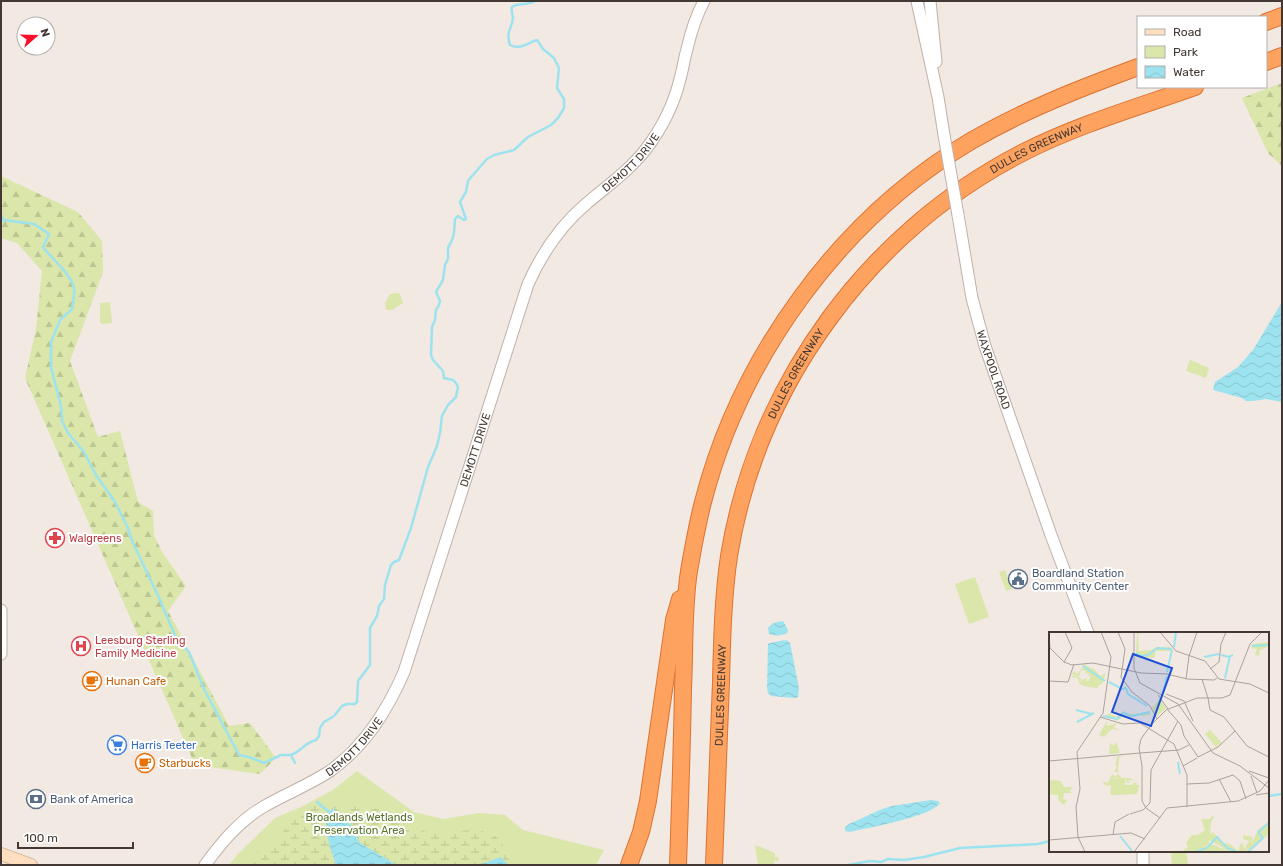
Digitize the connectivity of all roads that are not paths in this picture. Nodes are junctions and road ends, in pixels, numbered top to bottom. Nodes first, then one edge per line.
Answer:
1 (704, 1) edge
2 (917, 1) edge
3 (930, 1) edge
4 (1282, 16) edge
5 (1267, 22) edge
6 (1282, 56) edge
7 (1267, 62) edge
8 (1137, 68) edge
9 (1192, 88) edge
10 (938, 97) junction
11 (697, 527) junction
12 (1, 610) edge
13 (1088, 632) edge
14 (1, 654) edge
15 (716, 803) junction
16 (1143, 852) edge
17 (1, 854) edge
18 (31, 865) edge
19 (205, 865) edge
20 (629, 865) edge
21 (678, 865) edge
22 (714, 865) edge
23 (720, 865) edge
24 (1143, 865) edge

1 - 19 street, DEMOTT DRIVE
2 - 10 street, WAXPOOL ROAD
3 - 10 street, WAXPOOL ROAD
4 - 5 highway
6 - 7 highway
8 - 11 highway
9 - 15 highway, DULLES GREENWAY
10 - 13 street, WAXPOOL ROAD, bridge
11 - 20 highway
11 - 21 highway
12 - 14 street
15 - 22 highway, DULLES GREENWAY
15 - 23 highway
16 - 24 street
17 - 18 main road

